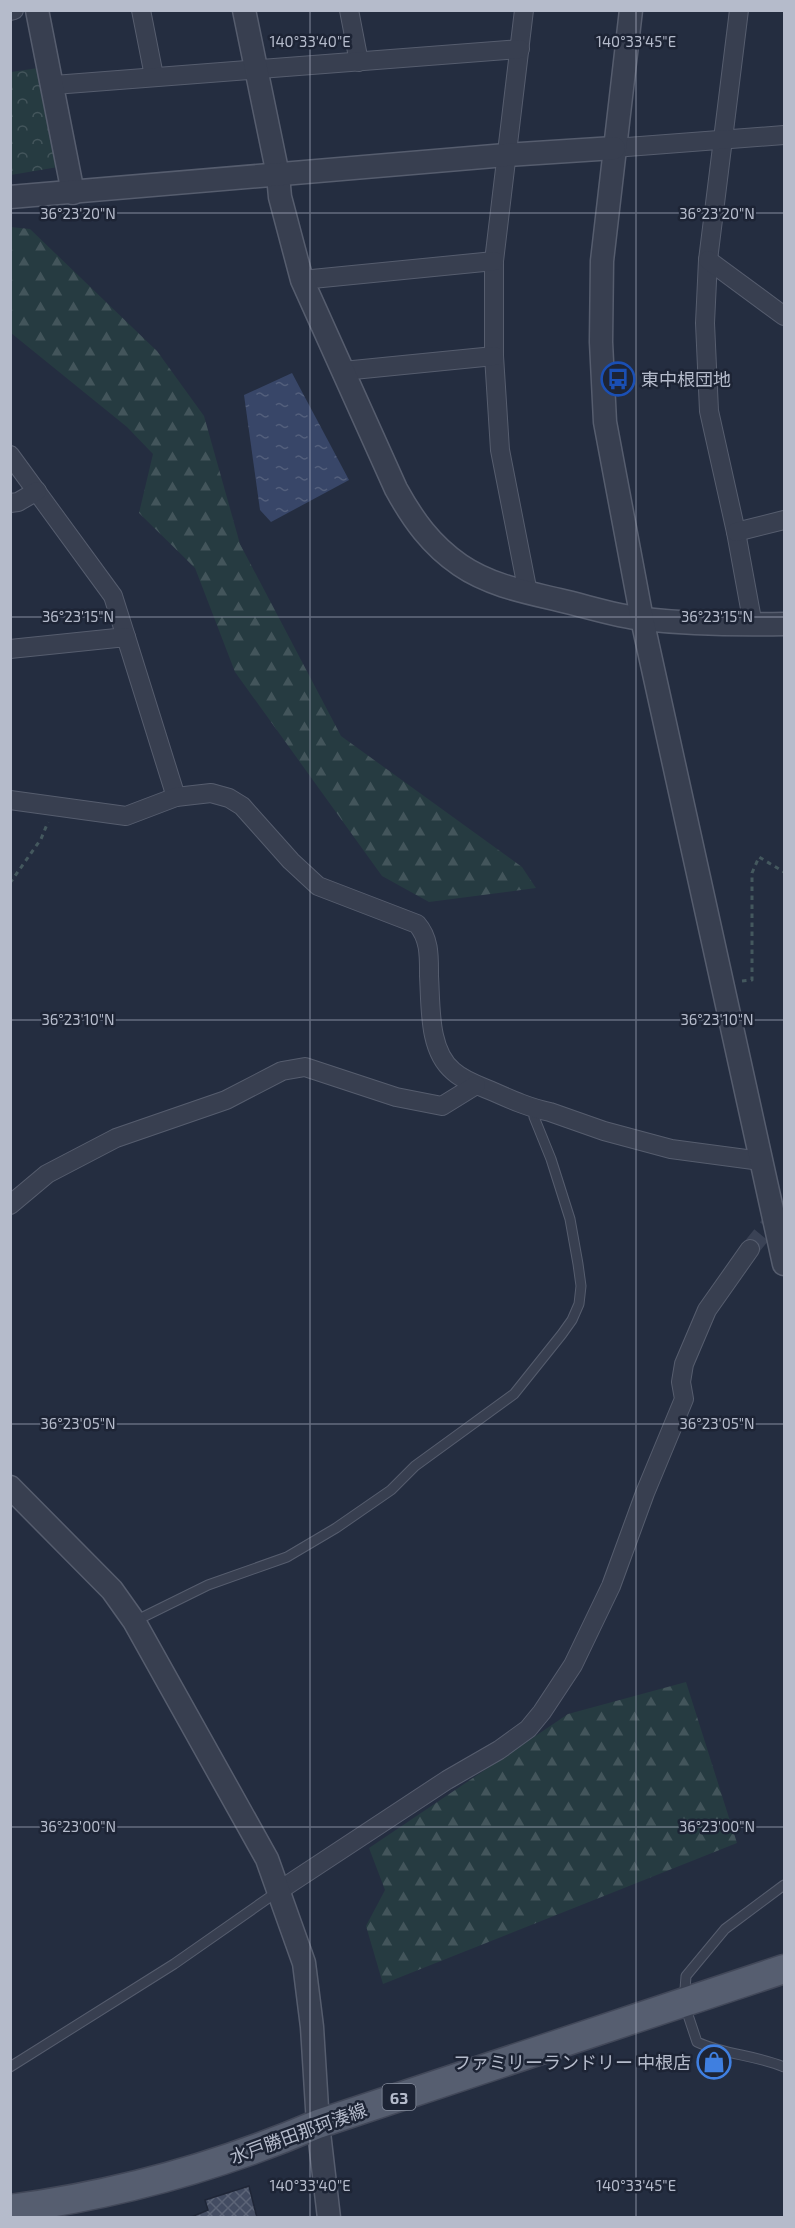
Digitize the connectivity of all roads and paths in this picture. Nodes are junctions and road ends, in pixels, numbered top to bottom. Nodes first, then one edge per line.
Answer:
1 (38, 10) edge
2 (141, 10) edge
3 (244, 10) edge
4 (349, 10) edge
5 (524, 10) edge
6 (631, 10) edge
7 (739, 10) edge
8 (520, 49) junction
9 (359, 62) junction
10 (257, 71) junction
11 (154, 76) junction
12 (54, 85) junction
13 (784, 135) edge
14 (724, 139) junction
15 (614, 148) junction
16 (506, 154) junction
17 (278, 175) junction
18 (73, 193) junction
19 (10, 197) edge
20 (708, 260) junction
21 (494, 261) junction
22 (302, 280) junction
23 (784, 316) edge
24 (494, 356) junction
25 (343, 371) junction
26 (10, 455) edge
27 (37, 491) junction
28 (10, 503) edge
29 (784, 520) edge
30 (736, 532) junction
31 (528, 593) junction
32 (642, 619) junction
33 (784, 624) edge
34 (753, 625) junction
35 (126, 637) junction
36 (10, 649) edge
37 (176, 797) junction
38 (10, 800) edge
39 (55, 807) junction
40 (784, 872) edge
41 (10, 883) edge
42 (722, 982) junction
43 (476, 1085) junction
44 (534, 1109) junction
45 (761, 1161) junction
46 (10, 1205) edge
47 (750, 1249) tunnel mouth
48 (784, 1264) edge
49 (10, 1487) edge
50 (134, 1621) junction
51 (784, 1885) edge
52 (280, 1890) junction
53 (784, 1969) edge
54 (684, 2003) junction
55 (10, 2067) edge
56 (784, 2067) edge
57 (318, 2124) junction
58 (10, 2209) edge
59 (329, 2217) edge

1 - 12 street
2 - 11 street
3 - 10 street
4 - 9 street
5 - 8 street
6 - 15 street
7 - 14 street
8 - 9 street
8 - 16 street
9 - 10 street
10 - 11 street
10 - 17 street
11 - 12 street
12 - 18 street
13 - 14 street
14 - 15 street
14 - 20 street
15 - 16 street
15 - 32 street
16 - 17 street
16 - 21 street
17 - 18 street
17 - 22 street
18 - 19 street
20 - 23 street
20 - 30 street
21 - 22 street
21 - 24 street
22 - 25 street
24 - 25 street
24 - 31 street
25 - 31 street
26 - 27 street
27 - 28 street
27 - 35 street
29 - 30 street
30 - 34 street
31 - 32 street
32 - 34 street
32 - 42 street
33 - 34 street
35 - 36 street
35 - 37 street
37 - 39 street
37 - 43 street
38 - 39 street
39 - 41 path
40 - 42 path
42 - 45 street
43 - 44 street
43 - 46 street
44 - 45 street
44 - 50 lane
45 - 48 street
47 - 52 street
49 - 50 street
50 - 52 street
51 - 54 lane
52 - 55 lane
52 - 57 street
53 - 54 main road, 水戸勝田那珂湊線 / 63
54 - 56 lane
54 - 57 main road, 水戸勝田那珂湊線 / 63
57 - 58 main road, 水戸勝田那珂湊線 / 63
57 - 59 street

